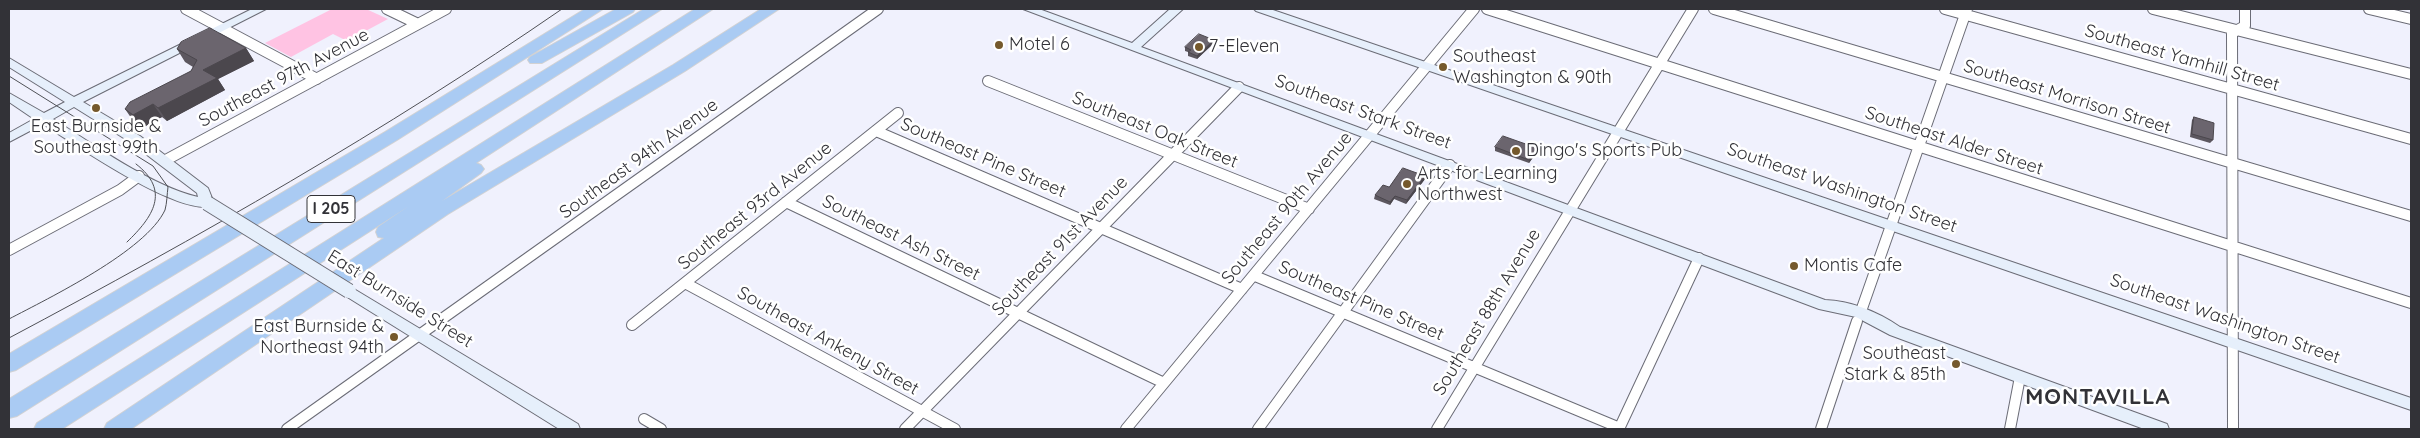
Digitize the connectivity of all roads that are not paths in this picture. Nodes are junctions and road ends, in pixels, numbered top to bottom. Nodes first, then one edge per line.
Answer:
1 (186, 9) edge
2 (260, 9) edge
3 (387, 9) edge
4 (446, 9) edge
5 (595, 9) edge
6 (627, 9) edge
7 (654, 9) edge
8 (705, 9) edge
9 (771, 9) edge
10 (878, 9) edge
11 (1029, 9) edge
12 (1177, 9) edge
13 (1260, 9) edge
14 (1474, 9) edge
15 (1487, 9) edge
16 (1693, 9) edge
17 (1714, 9) edge
18 (1945, 9) edge
19 (2154, 9) edge
20 (2246, 9) edge
21 (2369, 9) edge
22 (1966, 12) edge
23 (2411, 19) edge
24 (418, 24) junction
25 (221, 28) junction
26 (2238, 30) junction
27 (1133, 48) junction
28 (9, 62) edge
29 (1659, 64) junction
30 (1427, 67) junction
31 (2411, 74) edge
32 (1943, 77) junction
33 (317, 79) junction
34 (988, 81) dead end
35 (1239, 87) junction
36 (2231, 88) junction
37 (9, 97) edge
38 (74, 102) junction
39 (560, 102) junction
40 (898, 113) dead end
41 (44, 120) junction
42 (876, 130) junction
43 (1617, 132) junction
44 (391, 136) junction
45 (1370, 136) junction
46 (9, 138) edge
47 (2411, 139) edge
48 (1919, 147) junction
49 (1173, 155) junction
50 (164, 161) junction
51 (2232, 163) junction
52 (1450, 165) junction
53 (139, 176) junction
54 (786, 202) junction
55 (207, 203) junction
56 (1309, 209) junction
57 (1569, 210) junction
58 (2411, 216) edge
59 (1890, 226) junction
60 (1102, 228) junction
61 (2232, 246) junction
62 (9, 250) edge
63 (1699, 258) junction
64 (1255, 276) junction
65 (685, 283) junction
66 (1242, 289) junction
67 (2411, 304) edge
68 (1343, 311) junction
69 (1018, 314) junction
70 (1859, 318) junction
71 (632, 325) dead end
72 (420, 335) junction
73 (2232, 342) junction
74 (9, 364) edge
75 (1475, 367) junction
76 (2020, 377) junction
77 (1164, 383) junction
78 (2411, 404) edge
79 (9, 410) edge
80 (923, 412) junction
81 (644, 419) dead end
82 (45, 429) edge
83 (115, 429) edge
84 (287, 429) edge
85 (572, 429) edge
86 (661, 429) edge
87 (906, 429) edge
88 (955, 429) edge
89 (1126, 429) edge
90 (1258, 429) edge
91 (1437, 429) edge
92 (1619, 429) edge
93 (1820, 429) edge
94 (2010, 429) edge
95 (2161, 429) edge
96 (2233, 429) edge

1 - 25 street
2 - 25 main road
3 - 24 street
4 - 24 street, Southeast 97th Avenue
5 - 44 highway
6 - 44 highway
7 - 79 highway, I 205
8 - 39 highway, I 205
9 - 83 highway
10 - 72 street, Southeast 94th Avenue
11 - 27 main road, Southeast Stark Street
12 - 27 main road
13 - 30 main road, Southeast Washington Street
14 - 30 street, Southeast 90th Avenue
15 - 29 street, Southeast Alder Street
16 - 29 street, Southeast 88th Avenue
17 - 32 street, Southeast Morrison Street
18 - 22 street, Southeast Yamhill Street
19 - 26 street
20 - 26 street
21 - 23 street
22 - 32 street
22 - 36 street, Southeast Yamhill Street
24 - 33 street, Southeast 97th Avenue
25 - 33 street
25 - 38 main road
26 - 31 street
26 - 36 street
27 - 35 main road, Southeast Stark Street
28 - 38 main road, East Burnside Street
29 - 43 street, Southeast 88th Avenue
29 - 48 street, Southeast Alder Street
30 - 43 main road, Southeast Washington Street
30 - 45 street, Southeast 90th Avenue
32 - 48 street
32 - 51 street, Southeast Morrison Street
33 - 50 street, Southeast 97th Avenue
34 - 49 street, Southeast Oak Street
35 - 45 main road, Southeast Stark Street
35 - 49 street, Southeast 91st Avenue
36 - 47 street, Southeast Yamhill Street
36 - 51 street
37 - 41 main road, East Burnside Street
38 - 41 main road
38 - 50 main road, East Burnside Street
39 - 82 highway, I 205
39 - 83 highway
40 - 42 street, Southeast 93rd Avenue
41 - 46 main road
41 - 53 main road, East Burnside Street
42 - 54 street, Southeast 93rd Avenue
42 - 60 street, Southeast Pine Street
43 - 57 street, Southeast 88th Avenue
43 - 59 main road, Southeast Washington Street
44 - 74 highway
45 - 52 main road, Southeast Stark Street
45 - 56 street, Southeast 90th Avenue
48 - 59 street
48 - 61 street, Southeast Alder Street
49 - 56 street, Southeast Oak Street
49 - 60 street, Southeast 91st Avenue
50 - 55 main road, East Burnside Street
51 - 58 street, Southeast Morrison Street
51 - 61 street
52 - 57 main road, Southeast Stark Street
52 - 68 street
53 - 55 main road, East Burnside Street
53 - 62 street
54 - 65 street, Southeast 93rd Avenue
54 - 69 street, Southeast Ash Street
55 - 72 main road, East Burnside Street, bridge
56 - 64 street, Southeast 90th Avenue
57 - 63 main road, Southeast Stark Street
57 - 75 street, Southeast 88th Avenue
59 - 70 street
59 - 73 main road, Southeast Washington Street
60 - 66 street, Southeast Pine Street
60 - 69 street, Southeast 91st Avenue
61 - 67 street, Southeast Alder Street
61 - 73 street
63 - 70 main road, Southeast Stark Street
63 - 92 street
64 - 66 street, Southeast 90th Avenue
64 - 68 street, Southeast Pine Street
65 - 71 street, Southeast 93rd Avenue
65 - 80 street, Southeast Ankeny Street
66 - 77 street, Southeast 90th Avenue
68 - 75 street, Southeast Pine Street
68 - 90 street
69 - 77 street, Southeast Ash Street
69 - 80 street, Southeast 91st Avenue
70 - 76 main road, Southeast Stark Street
70 - 93 street
72 - 84 street, Southeast 94th Avenue
72 - 85 main road, East Burnside Street
73 - 78 main road, Southeast Washington Street
73 - 96 street
75 - 91 street, Southeast 88th Avenue
75 - 92 street, Southeast Pine Street
76 - 94 street
76 - 95 main road, Southeast Stark Street
77 - 89 street, Southeast 90th Avenue
80 - 87 street, Southeast 91st Avenue
80 - 88 street, Southeast Ankeny Street
81 - 86 street

